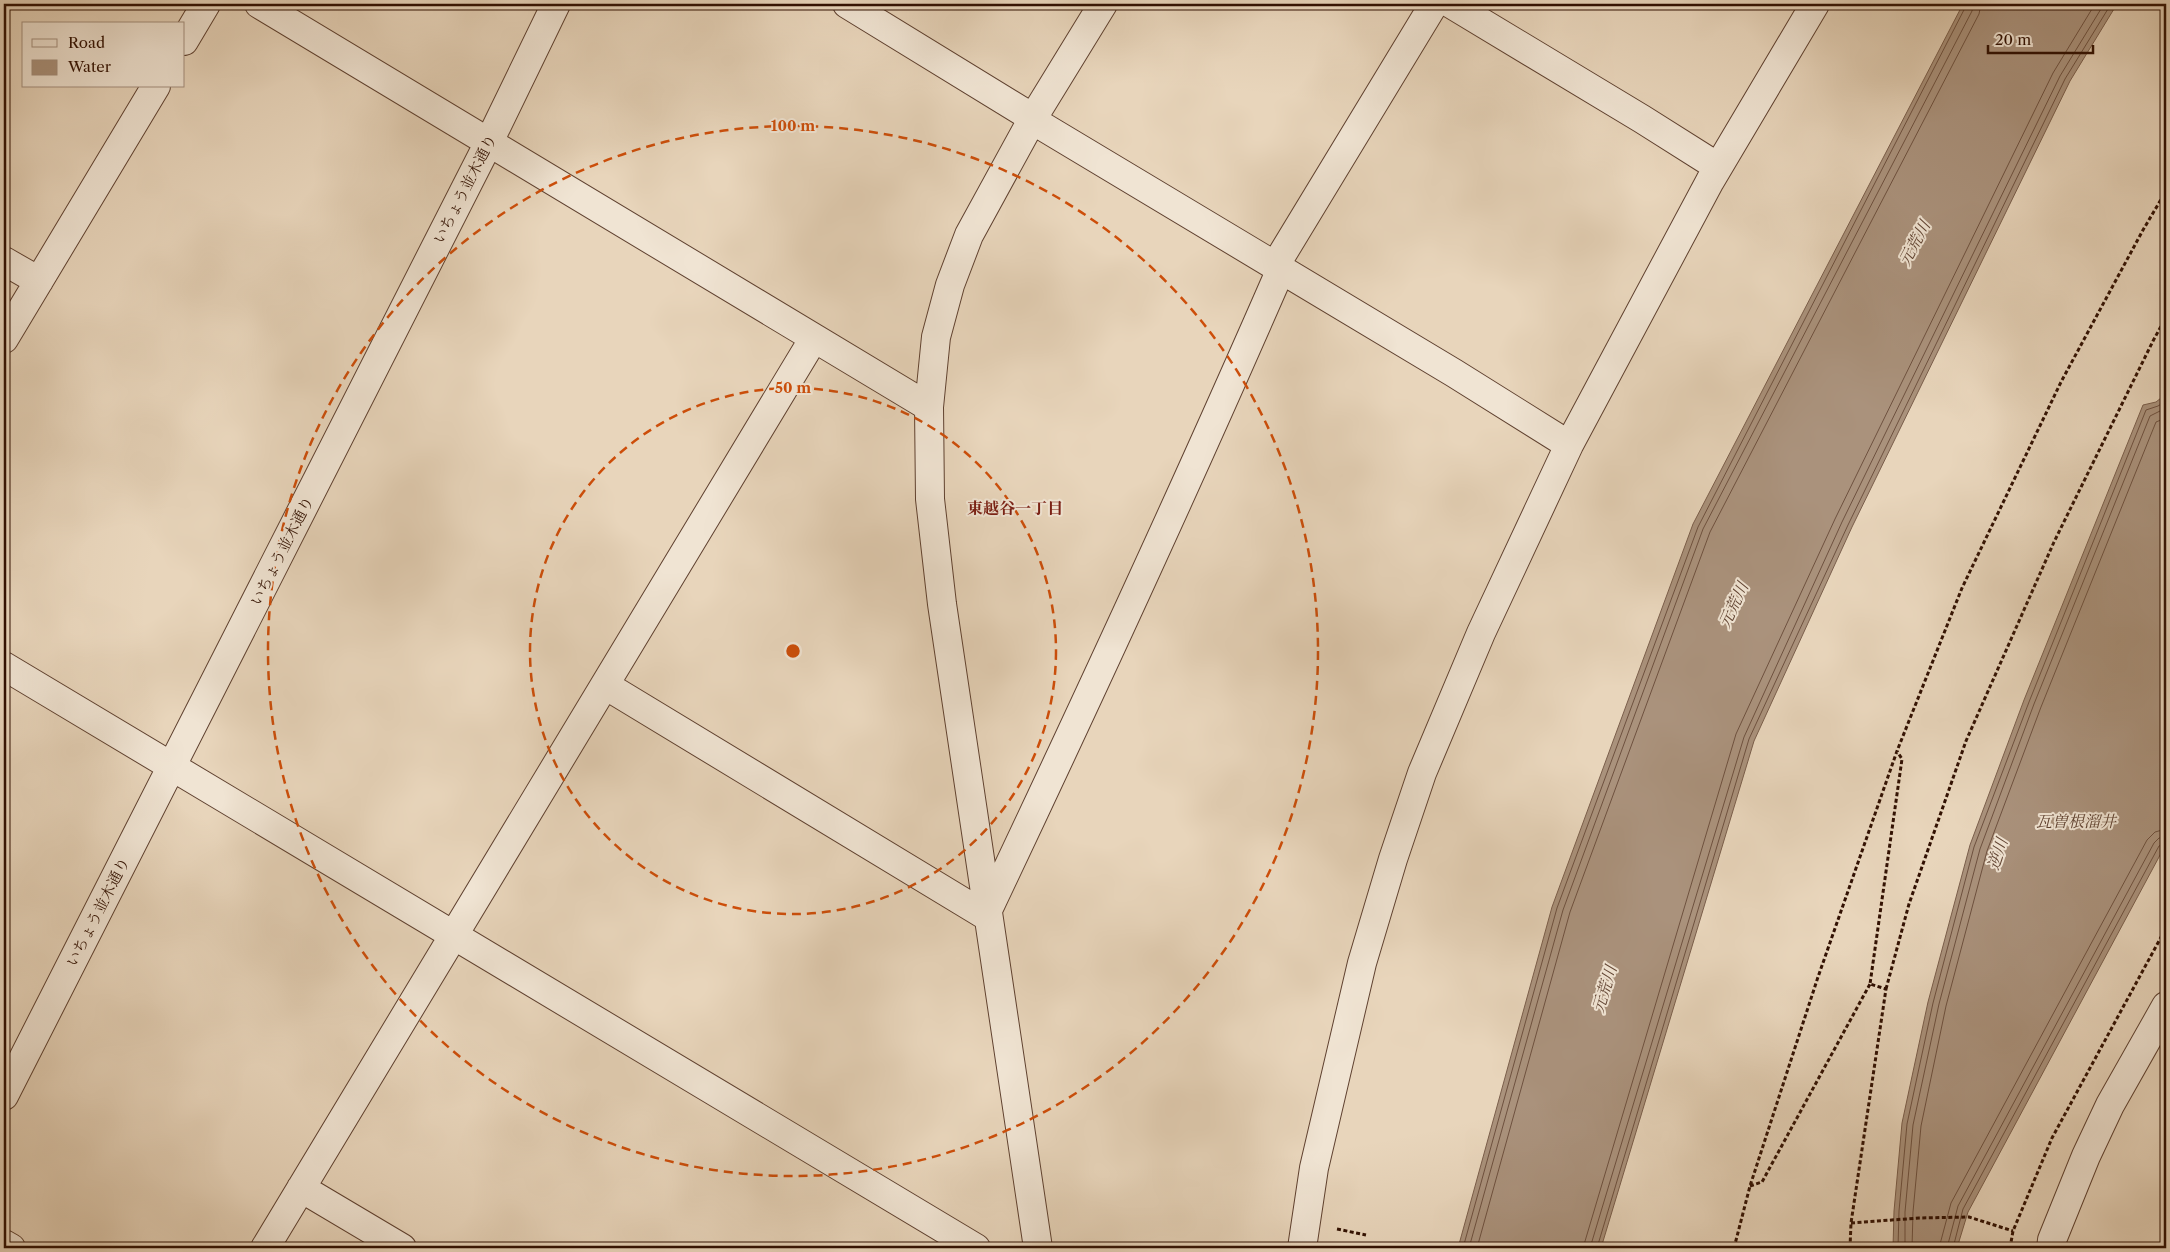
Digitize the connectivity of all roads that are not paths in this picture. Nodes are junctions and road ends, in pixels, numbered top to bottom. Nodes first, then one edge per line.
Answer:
1 (206, 4) edge
2 (259, 4) edge
3 (556, 4) edge
4 (847, 4) edge
5 (1102, 4) edge
6 (1434, 4) edge
7 (1451, 4) edge
8 (1815, 4) edge
9 (185, 39) edge
10 (155, 88) edge
11 (1032, 119) junction
12 (489, 142) junction
13 (1718, 168) junction
14 (4, 261) edge
15 (1278, 268) junction
16 (38, 282) junction
17 (4, 338) edge
18 (814, 338) junction
19 (929, 407) junction
20 (1569, 445) junction
21 (4, 666) edge
22 (605, 685) junction
23 (172, 768) junction
24 (988, 914) junction
25 (454, 936) junction
26 (2166, 1006) edge
27 (4, 1096) edge
28 (301, 1188) junction
29 (4, 1244) edge
30 (12, 1248) edge
31 (265, 1248) edge
32 (402, 1248) edge
33 (976, 1248) edge
34 (1038, 1248) edge
35 (1302, 1248) edge
36 (2051, 1248) edge

1 - 9 street
2 - 12 street
3 - 12 street, いちょう並木通り
4 - 11 street
5 - 11 street
6 - 15 street
7 - 13 street
8 - 13 street
10 - 16 street
11 - 15 street
11 - 19 street
12 - 18 street
12 - 23 street, いちょう並木通り
13 - 20 street
14 - 16 street
15 - 20 street
15 - 24 street
16 - 17 street
18 - 19 street
18 - 22 street
19 - 24 street
20 - 35 street
21 - 23 street
22 - 24 street
22 - 25 street
23 - 25 street
23 - 27 street, いちょう並木通り
24 - 34 street
25 - 28 street
25 - 33 street
26 - 36 street
28 - 31 street
28 - 32 street
29 - 30 street

